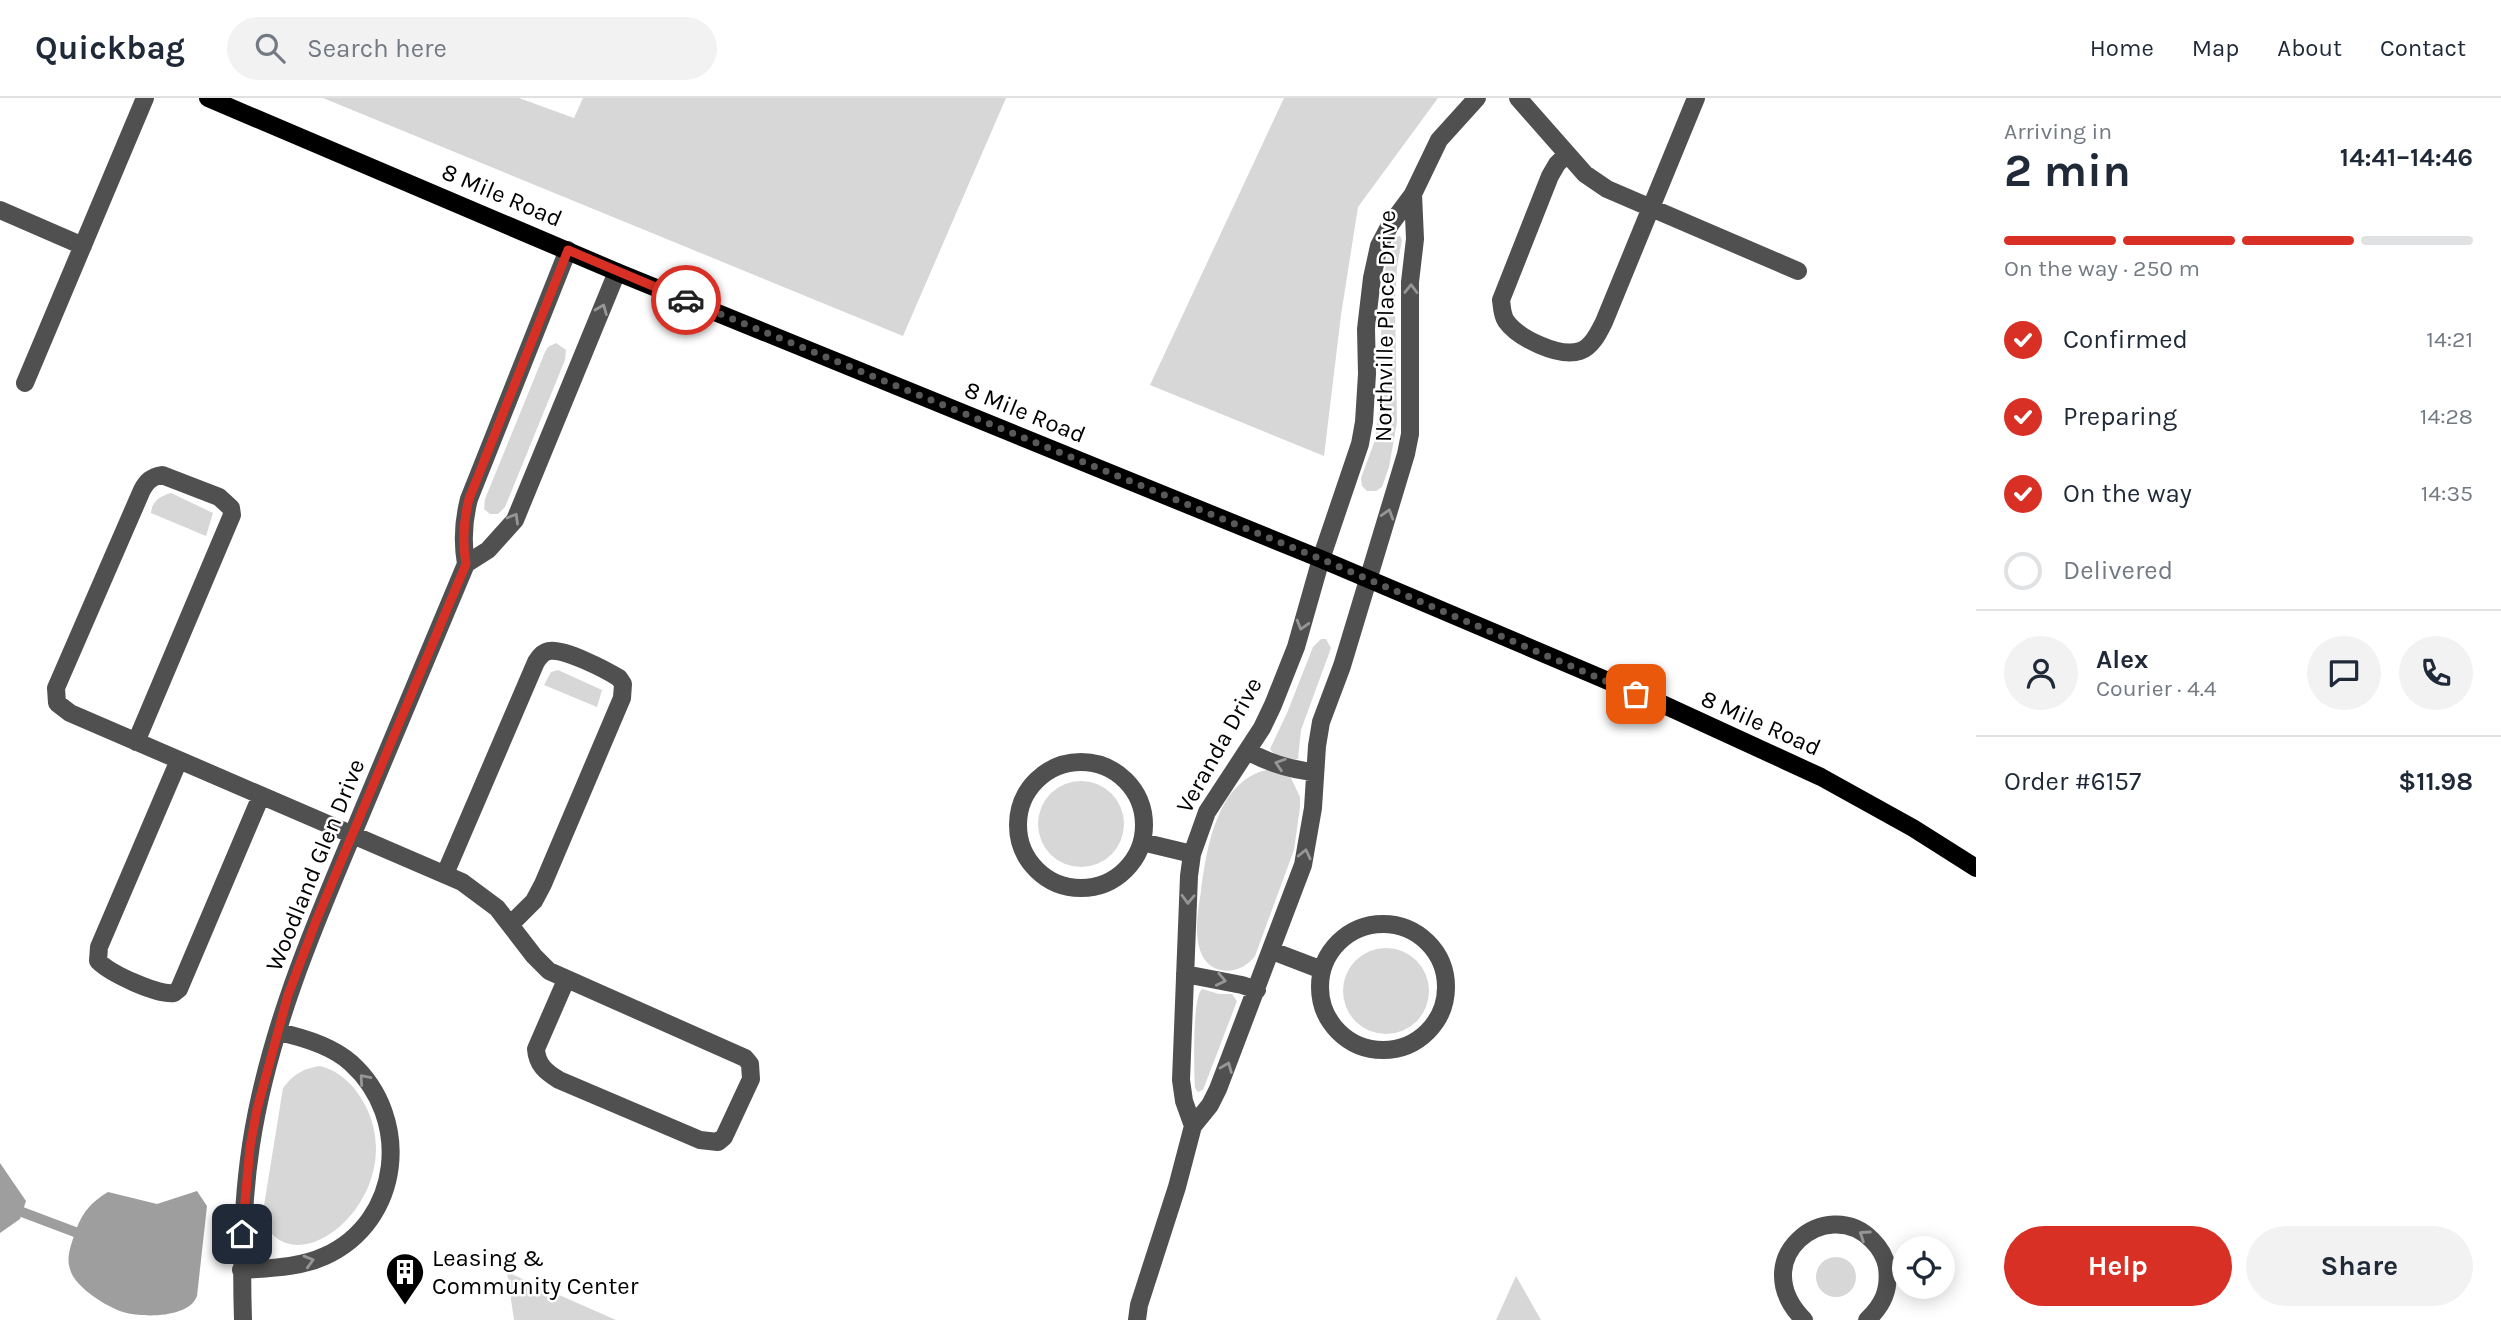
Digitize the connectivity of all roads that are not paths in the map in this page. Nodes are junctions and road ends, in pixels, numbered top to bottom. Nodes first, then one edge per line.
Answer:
1 (145, 98) edge
2 (208, 98) edge
3 (1477, 98) edge
4 (1518, 98) edge
5 (1696, 98) edge
6 (1566, 155) junction
7 (1413, 194) junction
8 (1652, 208) junction
9 (0, 210) edge
10 (83, 246) junction
11 (568, 250) junction
12 (1798, 271) dead end
13 (617, 272) junction
14 (25, 383) dead end
15 (1321, 559) junction
16 (466, 564) junction
17 (1368, 579) junction
18 (136, 742) junction
19 (1247, 751) junction
20 (179, 760) junction
21 (1315, 772) junction
22 (261, 796) junction
23 (352, 835) junction
24 (1142, 842) junction
25 (1192, 854) junction
26 (1976, 868) edge
27 (445, 874) junction
28 (511, 924) junction
29 (1272, 951) junction
30 (1322, 970) junction
31 (1185, 974) junction
32 (566, 980) junction
33 (1257, 990) junction
34 (278, 1032) junction
35 (1193, 1126) junction
36 (241, 1270) junction
37 (243, 1320) edge
38 (1137, 1320) edge
39 (1804, 1320) edge
40 (1867, 1320) edge

1 - 10 street
2 - 11 main road, 8 Mile Road
3 - 7 street, Northville Place Drive
4 - 6 street
5 - 8 street
6 - 8 street
6 - 8 street
7 - 15 street, Northville Place Drive
17 -> 7 street, Northville Place Drive
8 - 12 street
9 - 10 street
10 - 14 street
11 - 13 main road, 8 Mile Road
11 - 16 street, Woodland Glen Drive
13 - 15 main road, 8 Mile Road
16 -> 13 street
15 - 17 main road, 8 Mile Road
15 -> 19 street, Veranda Drive
16 - 23 street, Woodland Glen Drive
17 - 21 street
17 - 26 main road, 8 Mile Road
18 - 18 street
18 - 20 street
21 -> 19 street
19 - 25 street, Veranda Drive
20 - 22 street
20 - 22 street
29 -> 21 street
22 - 23 street
23 - 27 street
23 - 34 street, Woodland Glen Drive
24 - 24 street
24 - 25 street
25 -> 31 street, Veranda Drive
27 - 28 street
27 - 28 street
28 - 32 street
29 - 30 street
29 - 33 street
30 - 30 street
31 -> 33 street
31 - 35 street, Veranda Drive
32 - 32 street
35 -> 33 street
34 - 36 street, Woodland Glen Drive
36 -> 34 street
35 - 38 street
36 - 37 street, Woodland Glen Drive
40 -> 39 street

